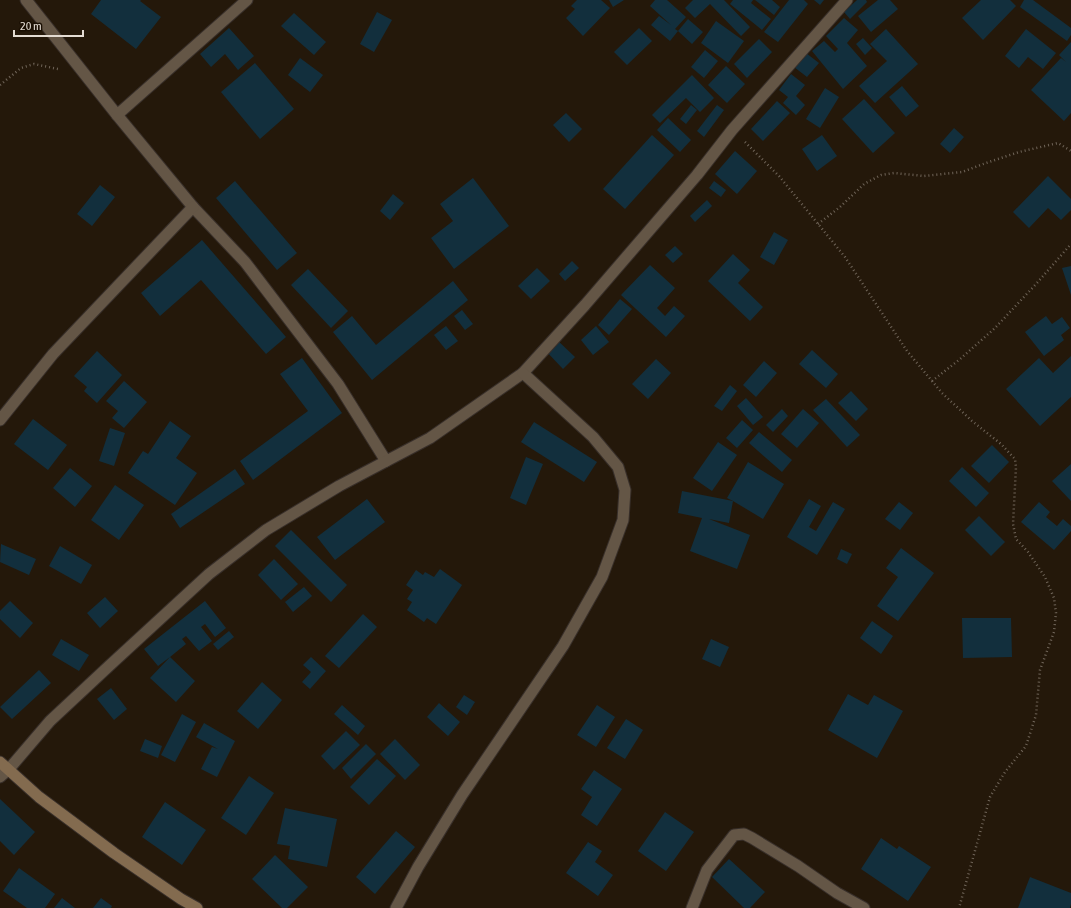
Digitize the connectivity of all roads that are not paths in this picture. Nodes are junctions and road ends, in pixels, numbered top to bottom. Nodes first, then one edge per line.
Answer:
1 (26, 0) edge
2 (247, 0) edge
3 (847, 0) edge
4 (117, 115) junction
5 (193, 207) junction
6 (523, 373) junction
7 (0, 420) edge
8 (386, 461) junction
9 (4, 766) edge
10 (0, 777) edge
11 (197, 908) edge
12 (396, 908) edge
13 (692, 908) edge
14 (864, 908) edge

1 - 4 street
2 - 4 street
3 - 6 street
4 - 5 street
5 - 7 street
5 - 8 street
6 - 8 street
6 - 12 street
8 - 9 street
9 - 10 street
9 - 11 main road
13 - 14 street

